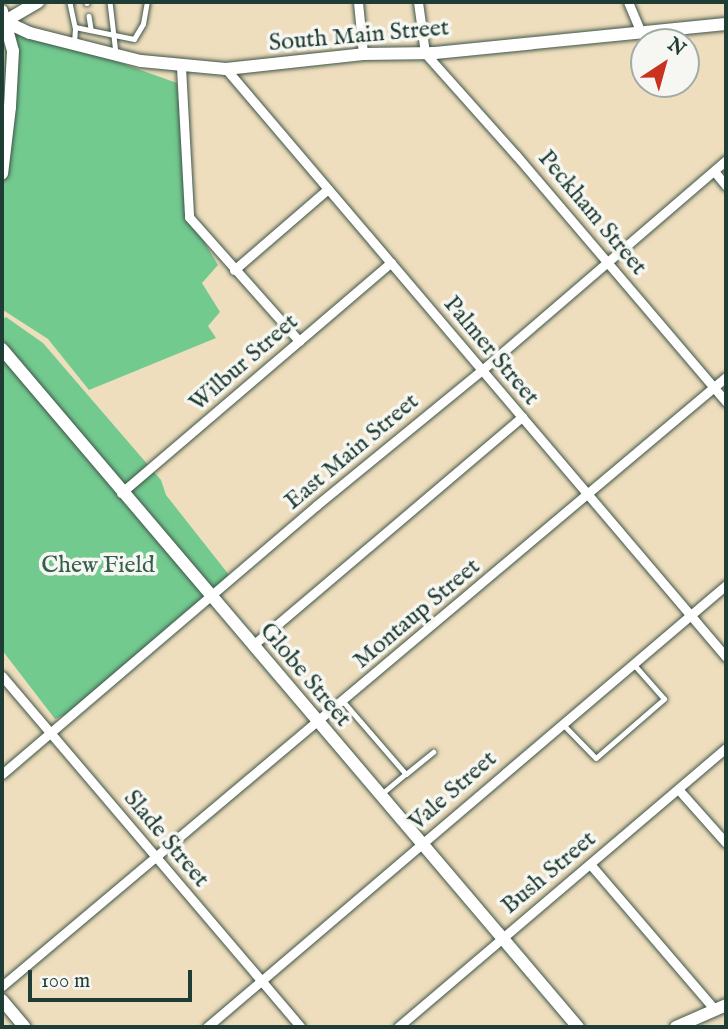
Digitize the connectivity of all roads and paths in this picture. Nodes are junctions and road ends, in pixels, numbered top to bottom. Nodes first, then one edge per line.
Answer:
1 (38, 2) edge
2 (70, 2) edge
3 (147, 2) edge
4 (358, 2) edge
5 (418, 2) edge
6 (628, 2) edge
7 (109, 5) edge
8 (89, 16) dead end
9 (3, 19) edge
10 (726, 23) edge
11 (75, 27) junction
12 (639, 28) edge
13 (679, 28) edge
14 (91, 30) junction
15 (630, 33) edge
16 (116, 34) junction
17 (74, 44) junction
18 (425, 53) junction
19 (117, 54) junction
20 (363, 54) junction
21 (181, 66) junction
22 (226, 69) junction
23 (7, 85) edge
24 (726, 160) edge
25 (714, 171) junction
26 (2, 174) edge
27 (726, 186) edge
28 (328, 189) junction
29 (608, 261) junction
30 (391, 262) junction
31 (234, 270) junction
32 (299, 341) junction
33 (2, 349) edge
34 (482, 370) junction
35 (726, 377) edge
36 (714, 388) junction
37 (726, 402) edge
38 (522, 416) junction
39 (121, 493) junction
40 (588, 495) junction
41 (726, 585) edge
42 (212, 597) junction
43 (691, 615) junction
44 (253, 645) junction
45 (726, 657) edge
46 (633, 664) junction
47 (2, 676) edge
48 (343, 701) junction
49 (317, 722) junction
50 (562, 723) junction
51 (50, 732) junction
52 (726, 748) edge
53 (433, 752) dead end
54 (2, 774) edge
55 (406, 774) junction
56 (678, 789) junction
57 (380, 795) junction
58 (726, 843) edge
59 (422, 844) junction
60 (156, 856) junction
61 (590, 864) junction
62 (502, 939) junction
63 (261, 980) junction
64 (2, 986) edge
65 (2, 1000) edge
66 (720, 1007) edge
67 (25, 1027) edge
68 (206, 1027) edge
69 (301, 1027) edge
70 (397, 1027) edge
71 (578, 1027) edge
72 (676, 1027) edge

1 - 9 main road
2 - 11 lane
3 - 16 lane
4 - 20 street
5 - 18 street
6 - 12 street
7 - 16 lane
8 - 14 lane
9 - 17 main road, South Main Street
9 - 23 main road
10 - 13 main road, South Main Street
11 - 14 lane
11 - 17 lane
14 - 16 lane
15 - 18 main road, South Main Street
16 - 19 lane
17 - 19 main road, South Main Street
18 - 20 main road, South Main Street
18 - 29 street, Peckham Street
19 - 21 main road, South Main Street
20 - 22 main road, South Main Street
21 - 22 main road, South Main Street
21 - 31 street
22 - 28 street, Palmer Street
23 - 26 main road
24 - 25 street, East Main Street
25 - 27 street
25 - 29 street, East Main Street
28 - 30 street, Palmer Street
28 - 31 street
29 - 34 street, East Main Street
29 - 36 street, Peckham Street
30 - 32 street, Wilbur Street
30 - 34 street, Palmer Street
31 - 32 street
32 - 39 street, Wilbur Street
33 - 39 main road, Globe Street
34 - 38 street, Palmer Street
34 - 42 street, East Main Street
35 - 36 street, Montaup Street
36 - 37 street, Peckham Street
36 - 40 street, Montaup Street
38 - 40 street, Palmer Street
38 - 44 street
39 - 42 main road, Globe Street
40 - 43 street, Palmer Street
40 - 48 street, Montaup Street
41 - 43 street, Vale Street
42 - 44 main road, Globe Street
42 - 51 street, East Main Street
43 - 45 street, Palmer Street
43 - 46 street, Vale Street
44 - 49 main road, Globe Street
46 - 50 street, Vale Street
46 - 50 lane
47 - 51 street, Slade Street
48 - 49 street, Montaup Street
48 - 55 lane
49 - 57 main road, Globe Street
49 - 60 street, Montaup Street
50 - 59 street, Vale Street
51 - 54 street, East Main Street
51 - 60 street, Slade Street
52 - 56 street, Bush Street
53 - 55 lane
55 - 57 lane
56 - 58 street
56 - 61 street, Bush Street
57 - 59 main road, Globe Street
59 - 62 main road, Globe Street
59 - 63 street, Vale Street
60 - 63 street, Slade Street
60 - 64 street, Montaup Street
61 - 62 street, Bush Street
61 - 66 street
62 - 70 street, Bush Street
62 - 71 main road, Globe Street
63 - 68 street, Vale Street
63 - 69 street, Slade Street
65 - 67 main road
66 - 72 main road

